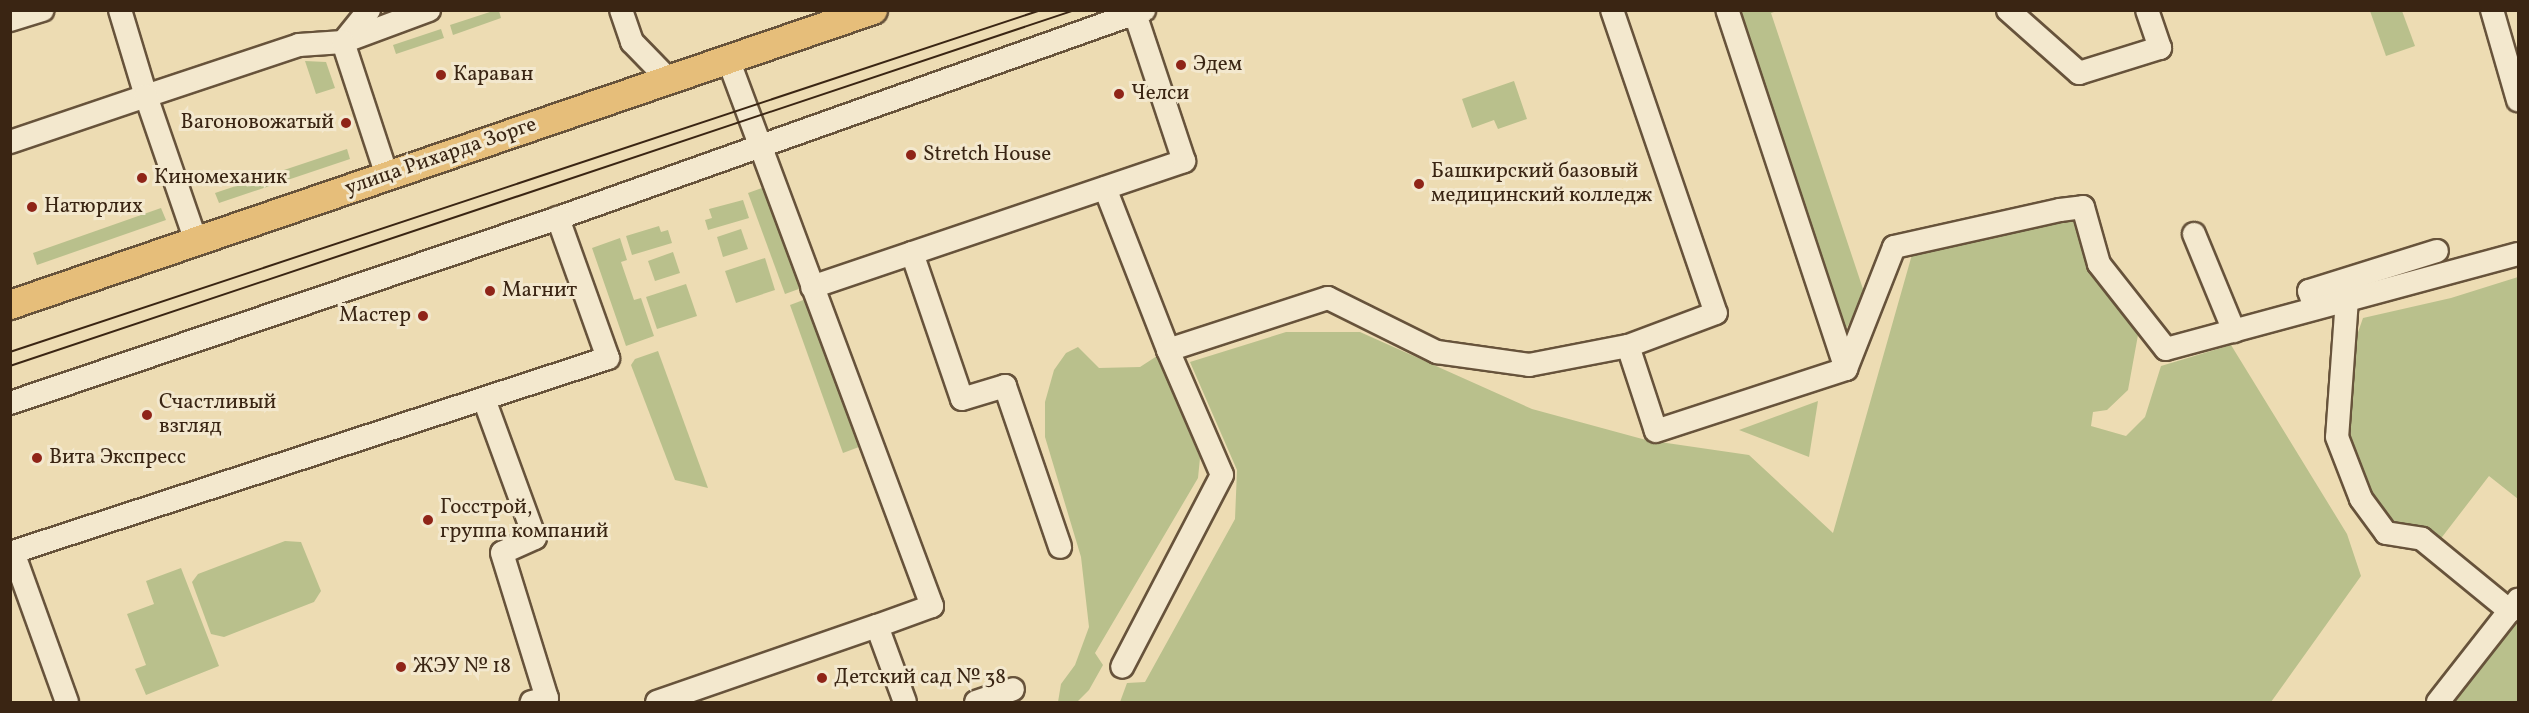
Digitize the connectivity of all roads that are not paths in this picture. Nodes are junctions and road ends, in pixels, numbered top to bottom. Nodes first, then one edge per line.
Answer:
1 (42, 10) edge
2 (120, 10) edge
3 (369, 10) edge
4 (429, 10) edge
5 (621, 10) edge
6 (873, 10) edge
7 (1612, 10) edge
8 (1727, 10) edge
9 (2008, 10) edge
10 (2147, 10) edge
11 (2492, 10) edge
12 (1139, 12) edge
13 (10, 20) edge
14 (2509, 35) edge
15 (343, 42) junction
16 (728, 59) junction
17 (668, 79) junction
18 (146, 96) junction
19 (2518, 100) edge
20 (10, 142) edge
21 (761, 146) junction
22 (387, 176) junction
23 (1105, 188) junction
24 (558, 218) junction
25 (2194, 234) dead end
26 (196, 241) junction
27 (2437, 251) dead end
28 (912, 253) junction
29 (2518, 254) edge
30 (812, 287) junction
31 (2347, 299) junction
32 (10, 305) edge
33 (2314, 308) junction
34 (2234, 332) junction
35 (1628, 346) junction
36 (1168, 350) junction
37 (1846, 369) junction
38 (484, 399) junction
39 (10, 403) edge
40 (1060, 548) dead end
41 (12, 553) edge
42 (2514, 605) edge
43 (877, 626) junction
44 (1122, 667) dead end
45 (1013, 689) dead end
46 (544, 701) edge
47 (67, 702) edge
48 (657, 702) edge
49 (905, 702) edge
50 (976, 702) edge
51 (2438, 702) edge

1 - 13 street
2 - 18 street
3 - 15 street
4 - 15 street
5 - 17 street
6 - 16 main road, улица Рихарда Зорге
7 - 35 street
8 - 37 street
9 - 10 street
11 - 14 street
12 - 21 street
12 - 23 street
14 - 19 street
15 - 18 street
15 - 22 street
16 - 17 main road, улица Рихарда Зорге
16 - 21 street
17 - 22 main road, улица Рихарда Зорге
18 - 20 street
18 - 26 street
21 - 24 street
21 - 30 street
22 - 26 main road, улица Рихарда Зорге
23 - 28 street
23 - 36 street
24 - 38 street
24 - 39 street
25 - 34 street
26 - 32 main road, улица Рихарда Зорге
27 - 33 street
28 - 30 street
28 - 40 street
29 - 31 street
30 - 43 street
31 - 33 street
31 - 42 street
33 - 34 street
34 - 37 street
35 - 36 street
35 - 37 street
36 - 44 street
38 - 41 street
38 - 46 street
41 - 47 street
42 - 51 street
43 - 48 street
43 - 49 street
45 - 50 street

